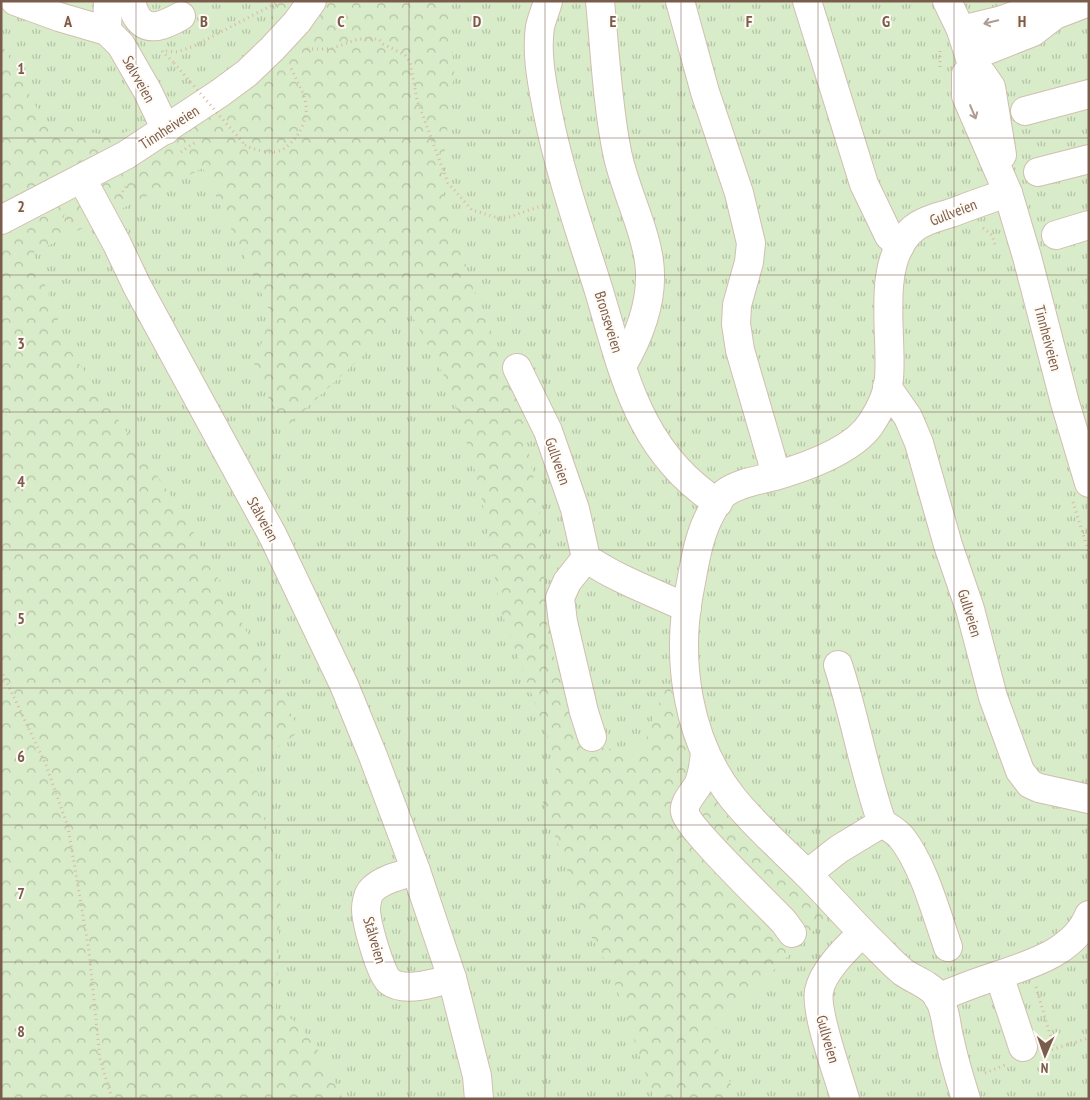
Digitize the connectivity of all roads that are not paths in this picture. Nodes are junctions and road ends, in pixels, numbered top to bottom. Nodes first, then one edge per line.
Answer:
1 (15, 1) edge
2 (108, 1) edge
3 (312, 1) edge
4 (548, 1) edge
5 (600, 1) edge
6 (680, 1) edge
7 (807, 1) edge
8 (946, 1) edge
9 (1089, 2) edge
10 (134, 10) edge
11 (1056, 15) junction
12 (181, 16) dead end
13 (961, 30) junction
14 (107, 31) junction
15 (972, 63) junction
16 (1089, 94) edge
17 (1025, 111) dead end
18 (166, 130) junction
19 (1089, 159) edge
20 (1038, 172) dead end
21 (82, 179) junction
22 (1008, 193) junction
23 (1, 220) edge
24 (1089, 225) edge
25 (1056, 235) dead end
26 (900, 246) junction
27 (622, 366) junction
28 (517, 368) dead end
29 (888, 387) junction
30 (774, 476) junction
31 (1080, 489) edge
32 (718, 503) junction
33 (586, 558) junction
34 (687, 608) junction
35 (838, 665) dead end
36 (592, 737) dead end
37 (705, 752) junction
38 (1089, 798) edge
39 (882, 823) junction
40 (416, 871) junction
41 (807, 874) junction
42 (1089, 915) edge
43 (862, 932) junction
44 (792, 933) dead end
45 (948, 947) dead end
46 (1000, 974) junction
47 (452, 978) junction
48 (938, 998) junction
49 (1023, 1047) dead end
50 (479, 1099) edge
51 (845, 1099) edge
52 (966, 1099) edge

1 - 14 street
2 - 14 street
3 - 18 street, Tinnheiveien
4 - 27 street, Bronseveien
5 - 27 street, Bronseveien
6 - 30 street
7 - 26 street
8 - 13 street
9 - 11 street
10 - 12 street
11 -> 13 street
11 - 15 street
13 - 15 street
14 - 18 street, Sølvveien
15 - 22 street, Tinnheiveien
16 - 17 street
18 - 21 street, Tinnheiveien
19 - 20 street
21 - 23 street, Tinnheiveien
21 - 40 street, Stålveien
22 - 26 street, Gullveien
22 - 31 street, Tinnheiveien
24 - 25 street
26 - 29 street, Gullveien
27 - 32 street
28 - 33 street, Gullveien
29 - 30 street, Gullveien
29 - 38 street, Gullveien
30 - 32 street, Gullveien
32 - 34 street, Gullveien
33 - 34 street
33 - 36 street
34 - 37 street, Gullveien
35 - 39 street
37 - 41 street, Gullveien
37 - 44 street
39 - 41 street
39 - 45 street
40 - 47 street, Stålveien
40 - 47 street, Stålveien
41 - 43 street, Gullveien
42 - 46 street
43 - 48 street, Gullveien
43 - 51 street, Gullveien
46 - 48 street
46 - 49 street
47 - 50 street
48 - 52 street, Gullveien

